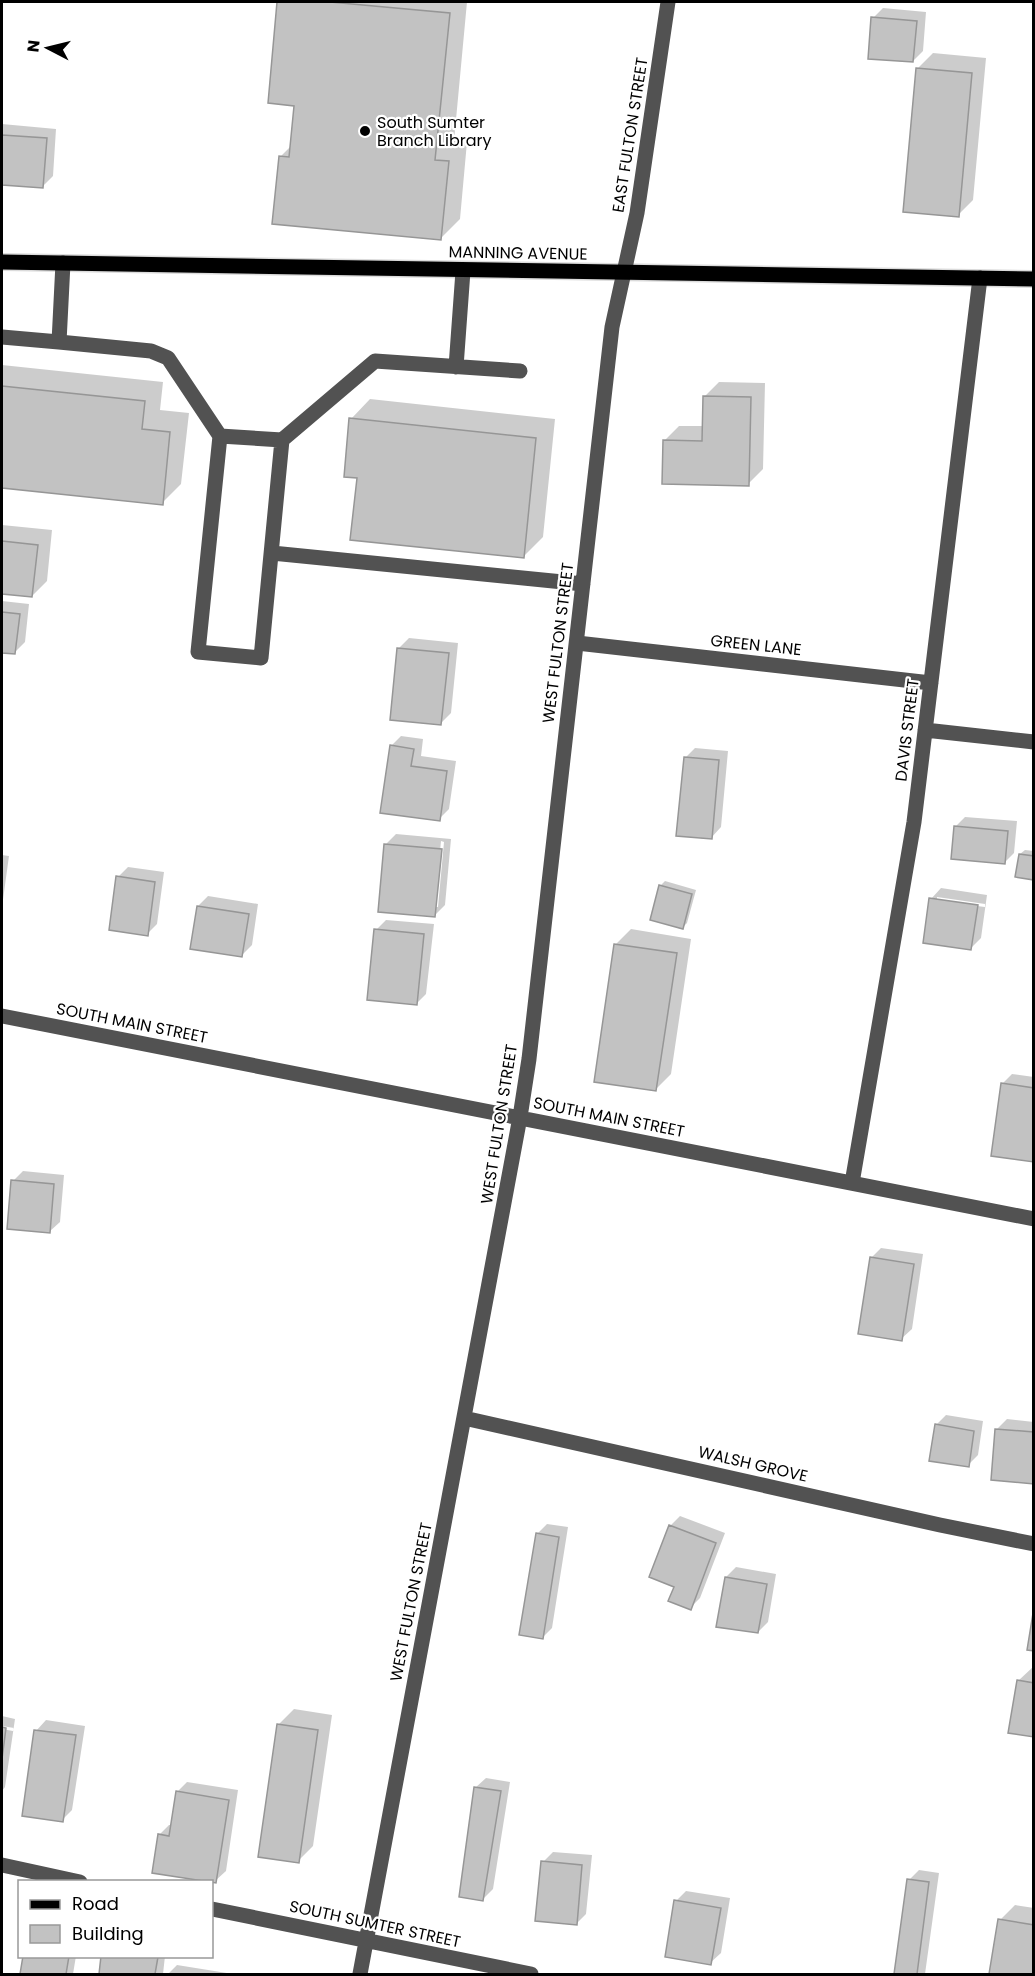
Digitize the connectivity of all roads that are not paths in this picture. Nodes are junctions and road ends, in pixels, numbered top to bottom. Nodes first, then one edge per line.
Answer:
1 (668, 2) edge
2 (2, 262) edge
3 (63, 263) junction
4 (463, 271) junction
5 (623, 272) junction
6 (980, 278) junction
7 (1034, 279) edge
8 (2, 337) edge
9 (59, 342) junction
10 (456, 367) junction
11 (520, 371) dead end
12 (220, 435) junction
13 (282, 440) junction
14 (272, 553) junction
15 (583, 584) junction
16 (577, 643) junction
17 (931, 683) junction
18 (925, 730) junction
19 (1034, 742) edge
20 (2, 1016) edge
21 (520, 1117) junction
22 (852, 1184) junction
23 (1034, 1218) edge
24 (464, 1418) junction
25 (1034, 1544) edge
26 (2, 1865) edge
27 (75, 1880) edge
28 (213, 1909) edge
29 (365, 1941) junction
30 (360, 1974) edge
31 (531, 1974) edge

1 - 5 street, EAST FULTON STREET
2 - 3 main road, MANNING AVENUE
3 - 4 main road, MANNING AVENUE
3 - 9 street
4 - 5 main road, MANNING AVENUE
4 - 10 street
5 - 6 main road, MANNING AVENUE
5 - 15 street, WEST FULTON STREET
6 - 7 main road, MANNING AVENUE
6 - 17 street, DAVIS STREET
8 - 9 street
9 - 12 street
10 - 11 street
10 - 13 street
12 - 13 street
12 - 14 street
13 - 14 street
14 - 15 street
15 - 16 street, WEST FULTON STREET
16 - 17 street, GREEN LANE
16 - 21 street, WEST FULTON STREET
17 - 18 street, DAVIS STREET
18 - 19 street
18 - 22 street, DAVIS STREET
20 - 21 street, SOUTH MAIN STREET
21 - 22 street, SOUTH MAIN STREET
21 - 24 street, WEST FULTON STREET
22 - 23 street, SOUTH MAIN STREET
24 - 25 street, WALSH GROVE
24 - 29 street, WEST FULTON STREET
26 - 27 street
28 - 29 street, SOUTH SUMTER STREET
29 - 30 street, WEST FULTON STREET
29 - 31 street, SOUTH SUMTER STREET

